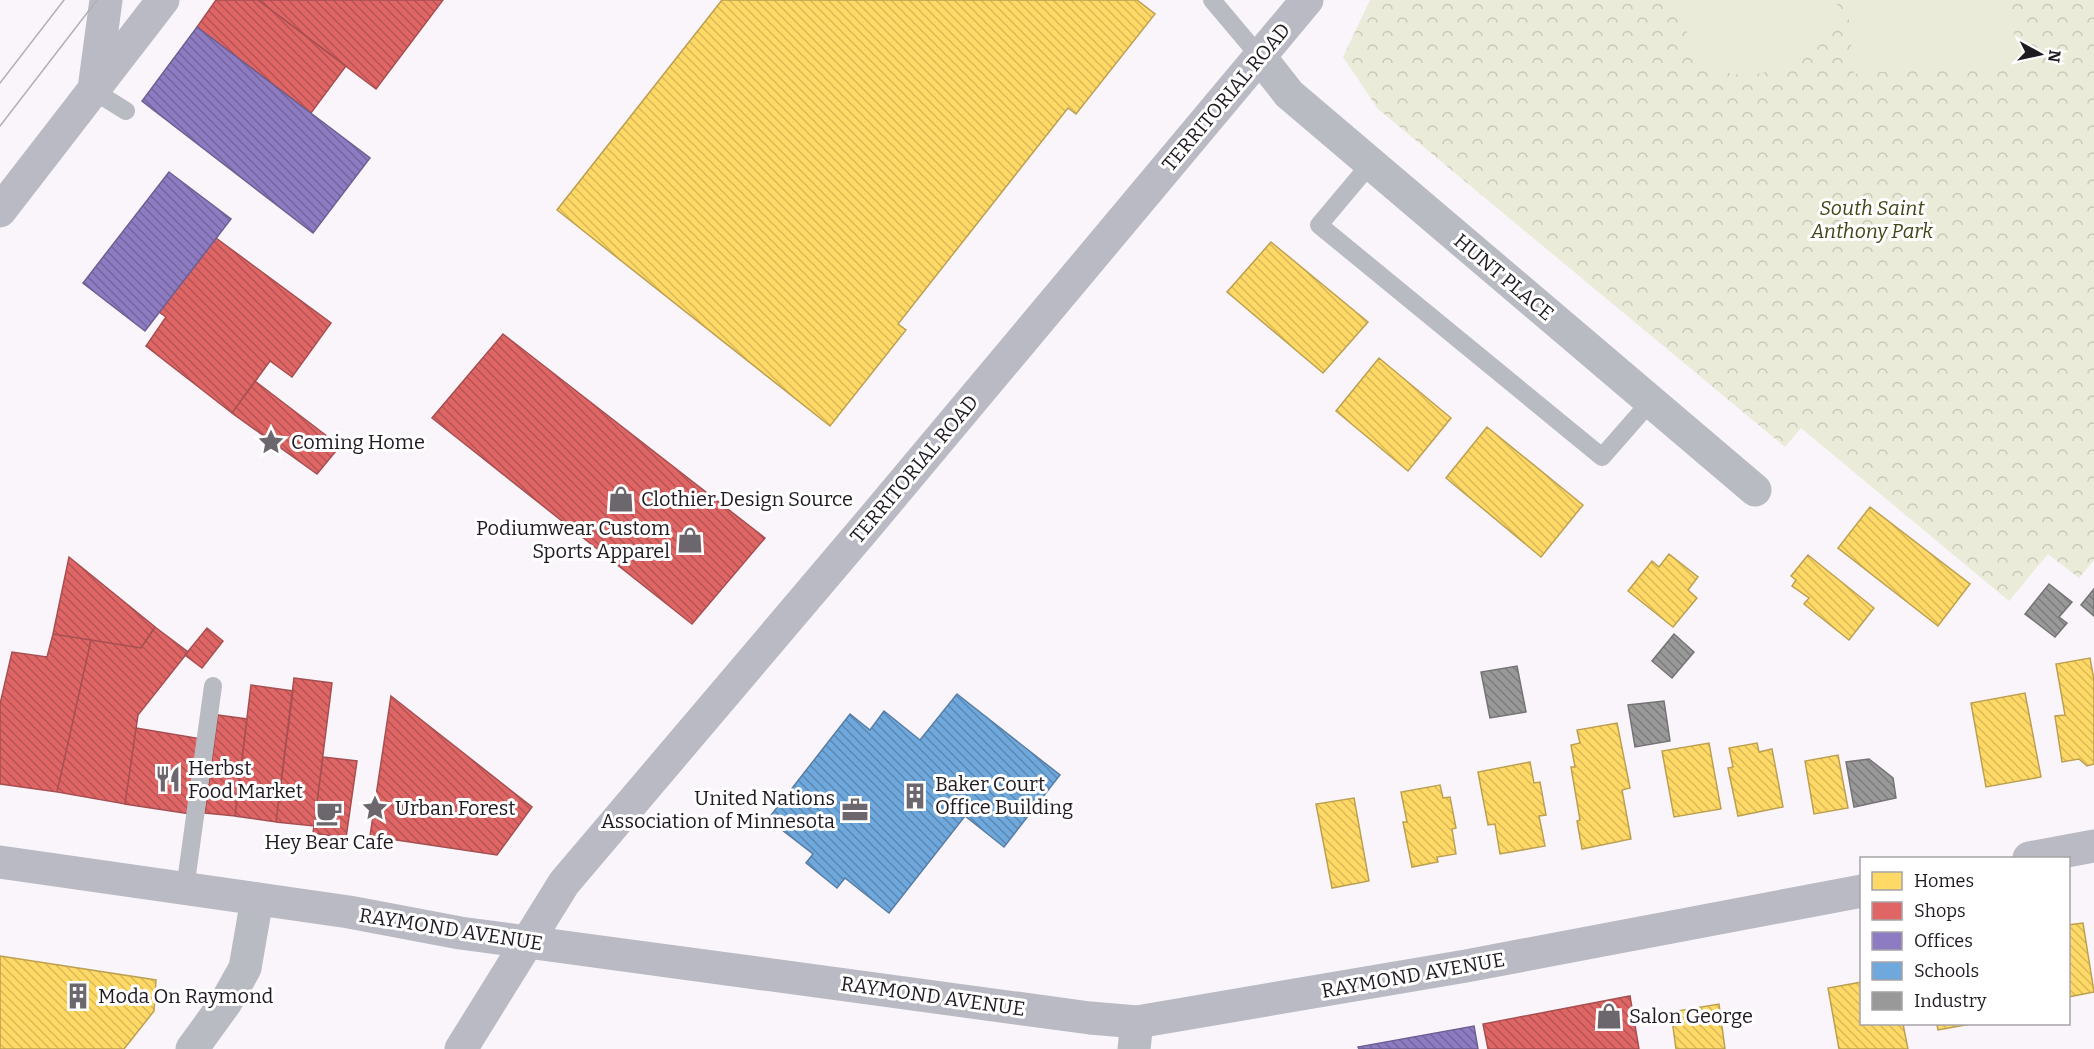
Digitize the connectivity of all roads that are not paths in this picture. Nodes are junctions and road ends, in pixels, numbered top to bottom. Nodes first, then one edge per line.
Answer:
1 (106, 0) edge
2 (163, 0) edge
3 (1212, 0) edge
4 (1307, 0) edge
5 (1260, 57) junction
6 (94, 90) junction
7 (126, 111) dead end
8 (1371, 163) junction
9 (0, 211) edge
10 (1651, 401) junction
11 (1755, 490) dead end
12 (213, 686) dead end
13 (2094, 846) edge
14 (2034, 857) edge
15 (0, 862) edge
16 (185, 889) junction
17 (1860, 891) edge
18 (257, 899) junction
19 (527, 942) junction
20 (1135, 1035) edge
21 (192, 1049) edge
22 (461, 1049) edge

1 - 6 street
2 - 6 street
3 - 5 lane
4 - 5 street, TERRITORIAL ROAD
5 - 8 street, HUNT PLACE
5 - 19 street, TERRITORIAL ROAD
6 - 7 lane
6 - 9 street
8 - 10 street, HUNT PLACE
8 - 10 lane
10 - 11 street, HUNT PLACE
12 - 16 lane
13 - 14 street
15 - 16 street, RAYMOND AVENUE
16 - 18 street, RAYMOND AVENUE
17 - 20 street, RAYMOND AVENUE
18 - 19 street, RAYMOND AVENUE
18 - 21 street
19 - 20 street, RAYMOND AVENUE
19 - 22 street, TERRITORIAL ROAD

